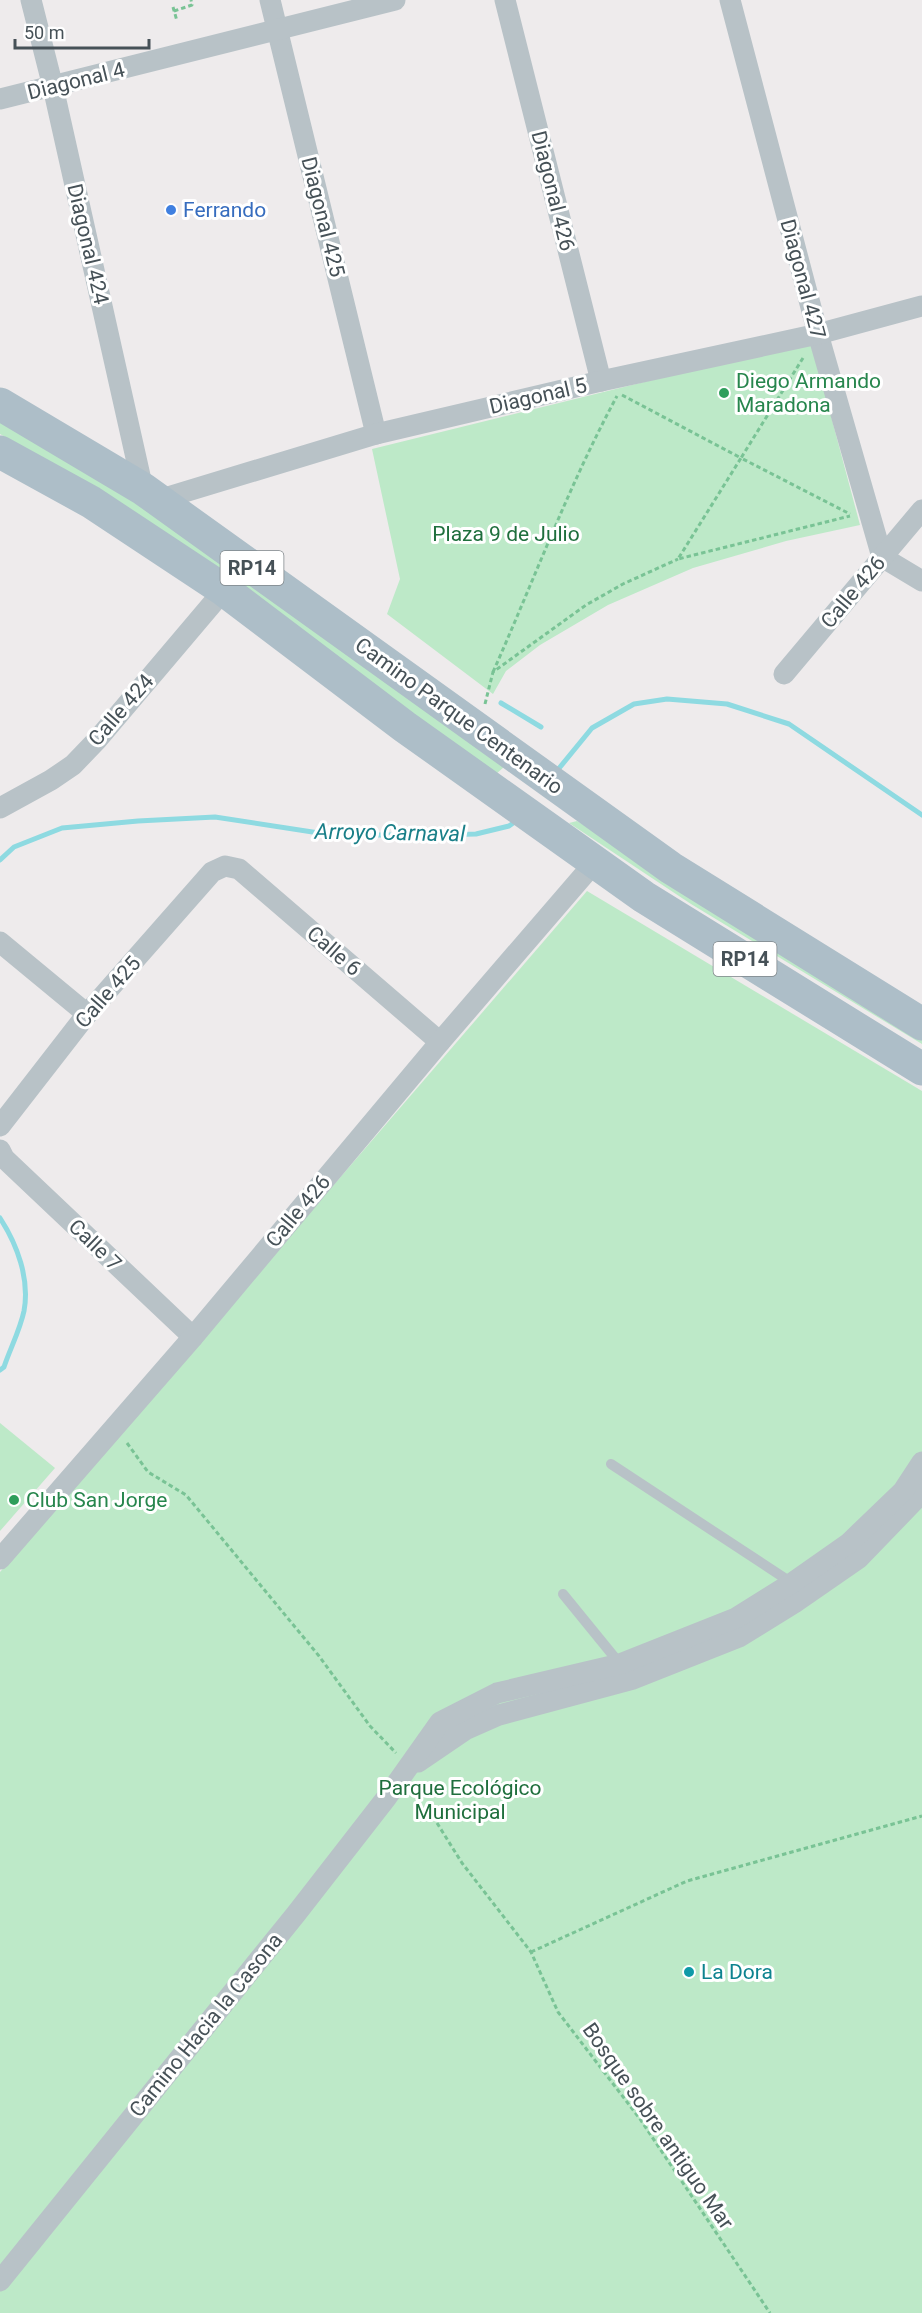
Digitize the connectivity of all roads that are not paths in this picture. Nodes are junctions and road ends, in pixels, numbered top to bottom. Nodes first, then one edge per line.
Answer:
1 (31, 0) edge
2 (270, 0) edge
3 (395, 0) edge
4 (505, 0) edge
5 (730, 0) edge
6 (278, 30) junction
7 (52, 87) junction
8 (0, 99) edge
9 (922, 306) edge
10 (813, 341) junction
11 (602, 381) junction
12 (0, 404) edge
13 (376, 434) junction
14 (0, 452) edge
15 (150, 494) junction
16 (922, 510) edge
17 (882, 557) junction
18 (922, 581) edge
19 (224, 590) junction
20 (784, 674) dead end
21 (0, 808) edge
22 (582, 853) junction
23 (225, 866) joint
24 (0, 942) edge
25 (87, 1014) junction
26 (922, 1024) edge
27 (440, 1042) junction
28 (922, 1069) edge
29 (0, 1126) edge
30 (0, 1150) edge
31 (193, 1337) junction
32 (611, 1464) dead end
33 (921, 1474) edge
34 (0, 1559) edge
35 (790, 1591) junction
36 (563, 1594) dead end
37 (631, 1666) junction
38 (0, 2281) edge

1 - 7 street, Diagonal 424
2 - 6 street, Diagonal 425
3 - 6 street, Diagonal 4
4 - 11 street, Diagonal 426
5 - 10 street, Diagonal 427
6 - 7 street, Diagonal 4
6 - 13 street, Diagonal 425
7 - 8 street, Diagonal 4
7 - 15 street, Diagonal 424
9 - 10 street, Diagonal 5
10 - 11 street, Diagonal 5
10 - 17 street, Diagonal 427
11 - 13 street, Diagonal 5
12 - 15 main road, Camino Parque Centenario / RP14
13 - 15 street, Diagonal 5
14 - 19 main road, Camino Parque Centenario / RP14
15 - 26 main road, Camino Parque Centenario / RP14
16 - 17 street, Calle 426
17 - 18 street
17 - 20 street, Calle 426
19 - 21 street, Calle 424
19 - 22 main road, Camino Parque Centenario / RP14
22 - 27 street, Calle 426
22 - 28 main road, Camino Parque Centenario / RP14
23 - 25 street, Calle 425
23 - 27 street, Calle 6
24 - 25 street
25 - 29 street, Calle 425
27 - 31 street, Calle 426
30 - 31 street, Calle 7
31 - 34 street, Calle 426
32 - 35 lane
33 - 35 street, Camino Hacia la Casona
35 - 37 street, Camino Hacia la Casona
36 - 37 lane
37 - 38 street, Camino Hacia la Casona

